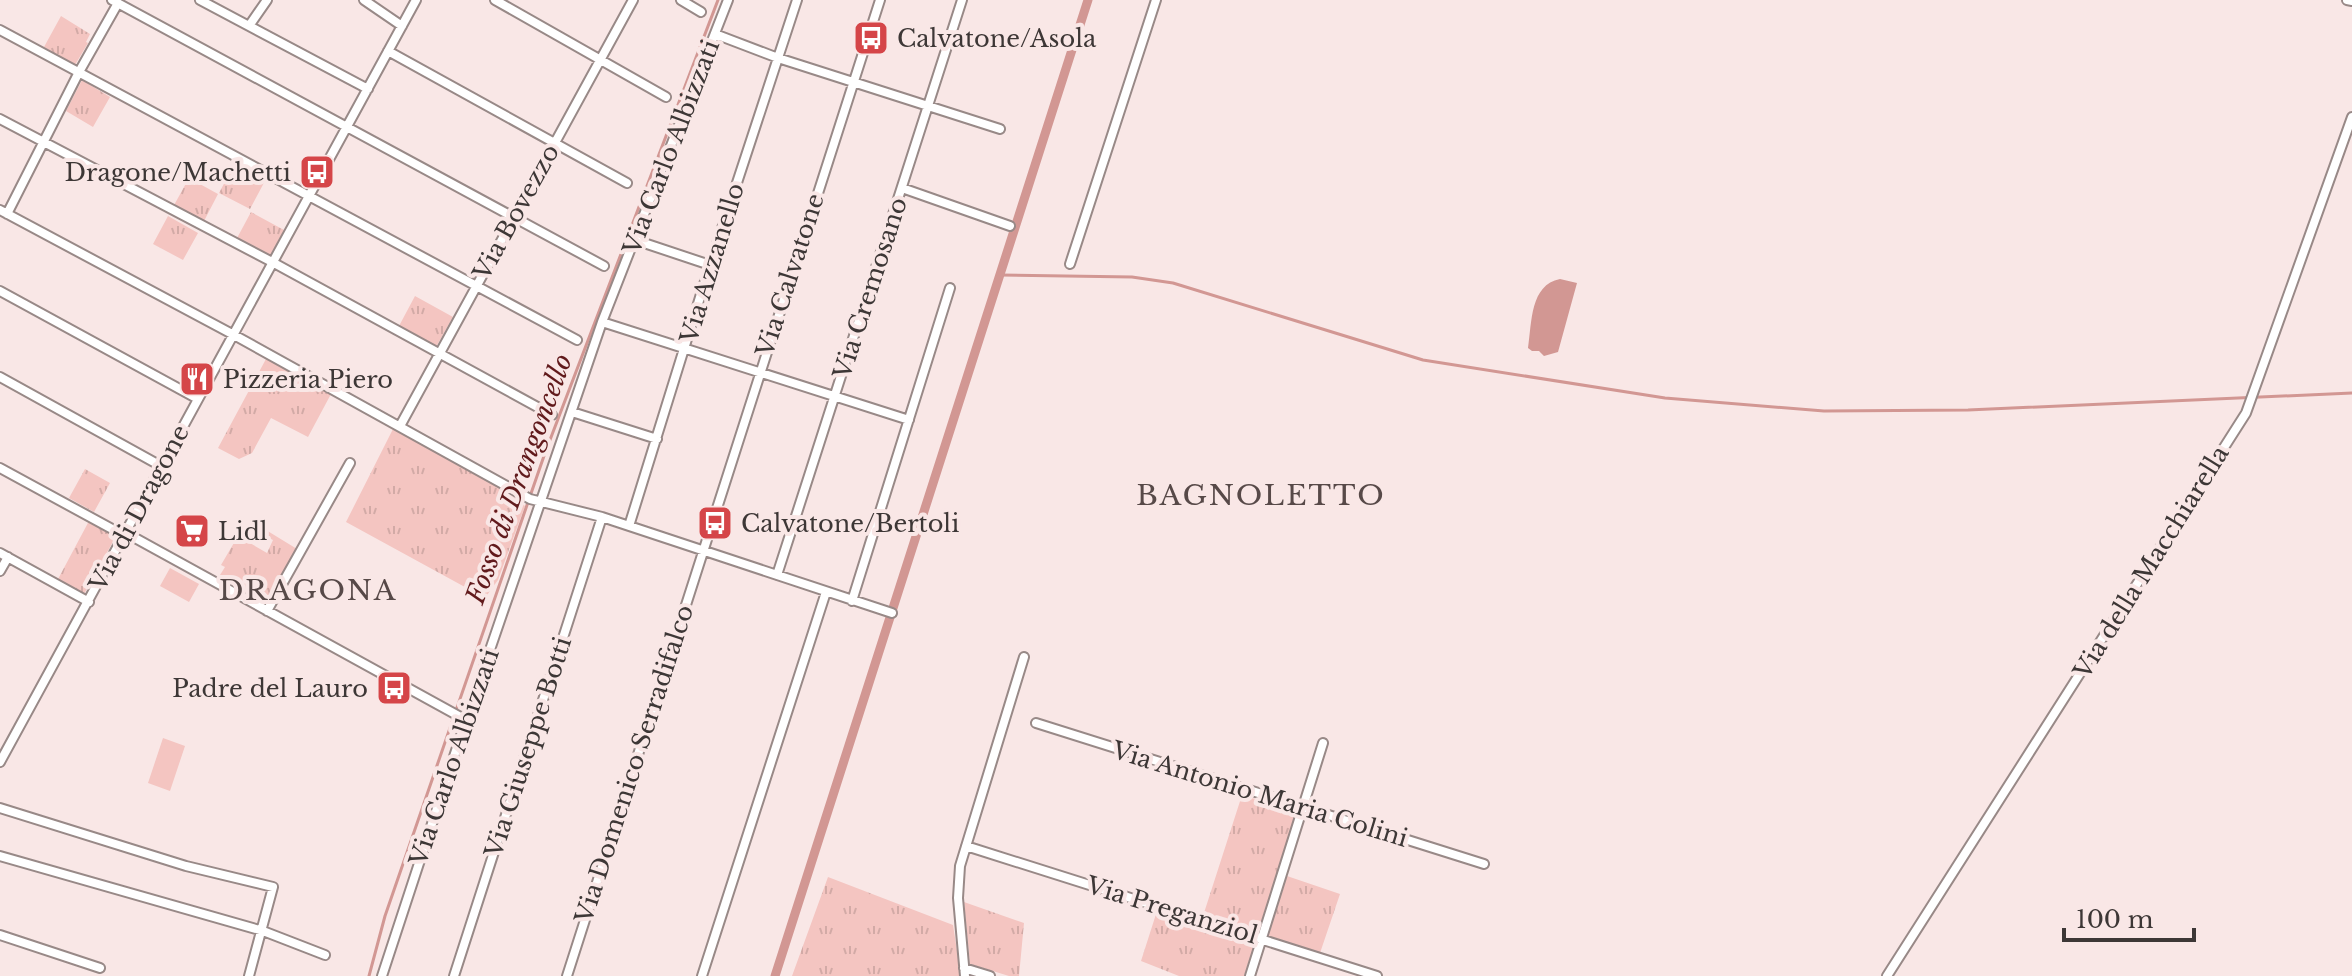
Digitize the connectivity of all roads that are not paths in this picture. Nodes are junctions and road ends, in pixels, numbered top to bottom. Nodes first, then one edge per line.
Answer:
1 (200, 0) edge
2 (267, 0) edge
3 (364, 0) edge
4 (416, 0) edge
5 (495, 0) edge
6 (633, 0) edge
7 (681, 0) edge
8 (728, 0) edge
9 (797, 0) edge
10 (880, 0) edge
11 (962, 0) edge
12 (1156, 0) edge
13 (115, 2) edge
14 (701, 12) dead end
15 (249, 26) junction
16 (402, 26) junction
17 (0, 30) edge
18 (715, 34) junction
19 (388, 51) junction
20 (601, 58) junction
21 (778, 58) junction
22 (79, 72) junction
23 (853, 82) junction
24 (368, 89) junction
25 (666, 97) dead end
26 (928, 106) junction
27 (2352, 117) edge
28 (0, 119) edge
29 (346, 127) junction
30 (1000, 129) dead end
31 (44, 143) junction
32 (554, 143) junction
33 (627, 183) dead end
34 (902, 188) junction
35 (310, 195) junction
36 (3, 212) edge
37 (513, 217) junction
38 (1010, 226) dead end
39 (635, 240) junction
40 (274, 263) junction
41 (1070, 264) dead end
42 (710, 265) junction
43 (604, 266) dead end
44 (476, 284) junction
45 (950, 288) dead end
46 (0, 291) edge
47 (602, 322) junction
48 (234, 335) junction
49 (577, 340) dead end
50 (685, 348) junction
51 (439, 352) junction
52 (758, 373) junction
53 (0, 377) edge
54 (834, 397) junction
55 (198, 399) junction
56 (572, 412) junction
57 (552, 415) dead end
58 (909, 420) junction
59 (400, 426) junction
60 (657, 439) junction
61 (350, 463) dead end
62 (161, 466) junction
63 (0, 468) edge
64 (540, 501) junction
65 (602, 517) junction
66 (629, 526) junction
67 (125, 534) junction
68 (702, 551) junction
69 (4, 555) edge
70 (0, 571) edge
71 (777, 575) junction
72 (826, 592) junction
73 (852, 601) junction
74 (89, 602) junction
75 (267, 611) junction
76 (892, 613) dead end
77 (1024, 657) dead end
78 (466, 720) junction
79 (1036, 723) dead end
80 (1323, 743) dead end
81 (0, 761) edge
82 (0, 808) edge
83 (1302, 808) junction
84 (966, 846) junction
85 (0, 856) edge
86 (1484, 864) dead end
87 (263, 931) junction
88 (0, 935) edge
89 (1262, 939) junction
90 (325, 955) dead end
91 (100, 968) dead end
92 (964, 972) edge
93 (249, 976) edge
94 (382, 976) edge
95 (454, 976) edge
96 (567, 976) edge
97 (702, 976) edge
98 (990, 976) edge
99 (1250, 976) edge
100 (1377, 976) edge
101 (1887, 976) edge

1 - 15 street
2 - 15 street
3 - 16 street
4 - 16 street, Via di Dragone
5 - 20 street
6 - 20 street, Via Bovezzo
7 - 14 street
8 - 18 street, Via Carlo Albizzati
9 - 21 street, Via Azzanello
10 - 23 street, Via Calvatone
11 - 26 street, Via Cremosano
12 - 41 street
13 - 22 street
13 - 29 street
15 - 24 street
16 - 19 street, Via di Dragone
17 - 22 street
18 - 21 street
18 - 39 street, Via Carlo Albizzati
19 - 24 street, Via di Dragone
19 - 32 street
20 - 25 street
20 - 32 street, Via Bovezzo
21 - 23 street
21 - 42 street, Via Azzanello
22 - 31 street
22 - 35 street
23 - 26 street
23 - 52 street, Via Calvatone
24 - 29 street, Via di Dragone
26 - 30 street
26 - 34 street, Via Cremosano
27 - 101 street, Via della Macchiarella
28 - 31 street
29 - 35 street, Via di Dragone
29 - 37 street
31 - 36 street
31 - 40 street
32 - 33 street
32 - 37 street, Via Bovezzo
34 - 38 street
34 - 54 street, Via Cremosano
35 - 40 street, Via di Dragone
35 - 44 street
36 - 48 street
37 - 43 street
37 - 44 street, Via Bovezzo
39 - 42 street
39 - 47 street, Via Carlo Albizzati
40 - 48 street, Via di Dragone
40 - 51 street
42 - 50 street, Via Azzanello
44 - 49 street
44 - 51 street, Via Bovezzo
45 - 58 street
46 - 55 street
47 - 50 street
47 - 56 street, Via Carlo Albizzati
48 - 55 street, Via di Dragone
48 - 59 street
50 - 52 street
50 - 60 street, Via Azzanello
51 - 57 street
51 - 59 street, Via Bovezzo
52 - 54 street
52 - 68 street, Via Calvatone
53 - 62 street
54 - 58 street
54 - 71 street, Via Cremosano
55 - 62 street, Via di Dragone
56 - 60 street
56 - 64 street, Via Carlo Albizzati
58 - 73 street
59 - 64 street
60 - 66 street, Via Azzanello
61 - 75 street
62 - 67 street, Via di Dragone
63 - 67 street
64 - 65 street
64 - 78 street, Via Carlo Albizzati
65 - 66 street
65 - 95 street, Via Giuseppe Botti
66 - 68 street
67 - 74 street, Via di Dragone
67 - 75 street
68 - 71 street
68 - 96 street, Via Domenico Serradifalco
69 - 70 street
69 - 74 street
71 - 72 street
72 - 73 street
72 - 97 street
73 - 76 street
74 - 81 street, Via di Dragone
75 - 78 street
77 - 84 street
78 - 94 street, Via Carlo Albizzati
79 - 83 street, Via Antonio Maria Colini
80 - 83 street
82 - 87 street
83 - 86 street, Via Antonio Maria Colini
83 - 89 street
84 - 89 street, Via Preganziol
84 - 92 street
85 - 87 street
87 - 90 street
87 - 93 street
88 - 91 street
89 - 99 street
89 - 100 street, Via Preganziol
92 - 98 street

